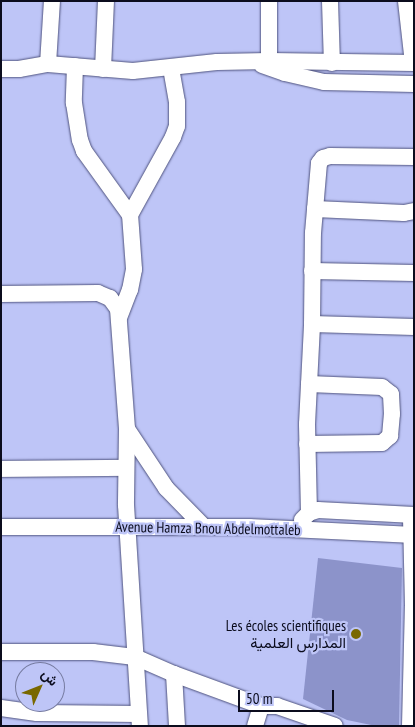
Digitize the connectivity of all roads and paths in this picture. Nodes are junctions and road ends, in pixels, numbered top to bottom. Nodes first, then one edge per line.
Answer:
1 (52, 1) edge
2 (106, 1) edge
3 (269, 1) edge
4 (330, 1) edge
5 (406, 1) edge
6 (261, 61) junction
7 (332, 63) junction
8 (413, 63) edge
9 (48, 64) junction
10 (75, 66) junction
11 (171, 68) junction
12 (1, 69) edge
13 (103, 70) junction
14 (414, 84) edge
15 (414, 157) edge
16 (315, 209) junction
17 (414, 211) edge
18 (130, 215) junction
19 (312, 271) junction
20 (414, 273) edge
21 (1, 294) edge
22 (119, 318) junction
23 (312, 324) junction
24 (414, 327) edge
25 (309, 384) junction
26 (126, 429) junction
27 (307, 444) junction
28 (125, 468) junction
29 (1, 469) edge
30 (309, 513) junction
31 (412, 515) edge
32 (1, 527) edge
33 (127, 527) junction
34 (204, 527) junction
35 (298, 528) junction
36 (412, 535) edge
37 (413, 606) edge
38 (1, 652) edge
39 (135, 657) junction
40 (174, 674) junction
41 (261, 706) junction
42 (1, 708) edge
43 (37, 719) edge
44 (139, 720) edge
45 (177, 726) edge
46 (255, 726) edge
47 (335, 726) edge
48 (410, 726) edge

1 - 9 street
2 - 13 street
3 - 6 street
4 - 7 street
5 - 8 street
6 - 7 street
6 - 11 street
6 - 14 street
7 - 8 street
9 - 10 street
9 - 12 street
10 - 13 street
10 - 18 street
11 - 13 street
11 - 18 street
15 - 16 street
16 - 17 street
16 - 19 street
18 - 22 street
19 - 20 street
19 - 23 street
21 - 22 street
22 - 26 street
23 - 24 street
23 - 25 street
25 - 27 street
25 - 27 street
26 - 28 street
26 - 34 street
27 - 30 street
28 - 29 street
28 - 33 street
30 - 31 street
30 - 35 street
31 - 36 street
32 - 33 street, Avenue Hamza Bnou Abdelmottaleb
33 - 34 street, Avenue Hamza Bnou Abdelmottaleb
33 - 39 street
34 - 35 street, Avenue Hamza Bnou Abdelmottaleb
35 - 36 street, Avenue Hamza Bnou Abdelmottaleb
36 - 37 street
37 - 48 street
38 - 39 street
39 - 40 street
39 - 44 street
40 - 41 street
40 - 45 street
41 - 46 street
41 - 47 street
42 - 43 street
43 - 44 street

